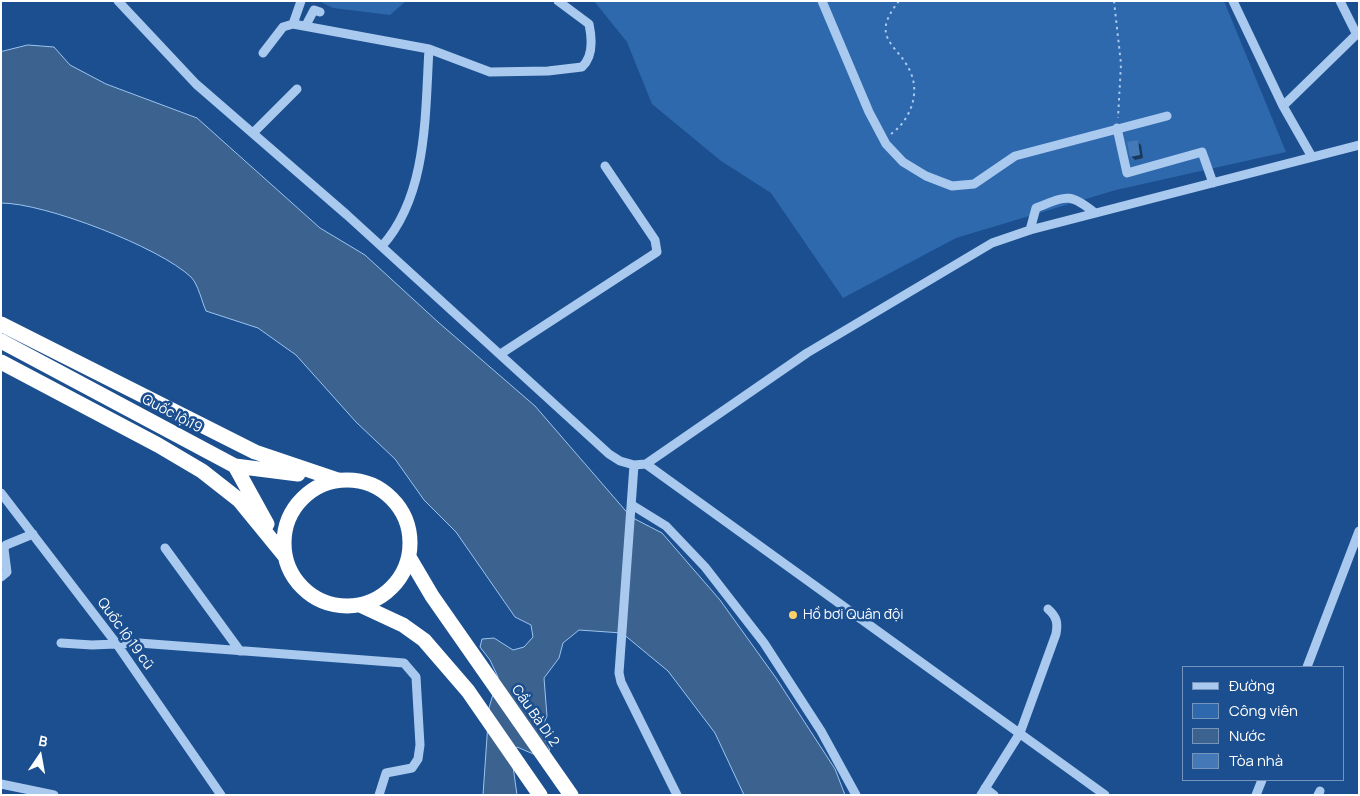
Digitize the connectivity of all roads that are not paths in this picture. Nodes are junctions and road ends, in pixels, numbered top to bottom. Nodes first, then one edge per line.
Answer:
1 (118, 1) edge
2 (301, 1) edge
3 (558, 1) edge
4 (822, 1) edge
5 (1234, 1) edge
6 (1340, 1) edge
7 (320, 12) dead end
8 (293, 24) junction
9 (306, 25) junction
10 (1358, 32) edge
11 (429, 49) junction
12 (263, 53) dead end
13 (297, 89) dead end
14 (1283, 106) junction
15 (1167, 116) dead end
16 (1117, 128) junction
17 (253, 134) junction
18 (1359, 145) edge
19 (1312, 157) junction
20 (605, 166) dead end
21 (1213, 183) junction
22 (1095, 213) junction
23 (1030, 230) junction
24 (382, 246) junction
25 (1, 324) edge
26 (1, 340) edge
27 (502, 354) junction
28 (1, 362) edge
29 (646, 464) junction
30 (235, 466) junction
31 (634, 466) junction
32 (340, 480) junction
33 (1, 493) edge
34 (632, 505) junction
35 (1359, 531) edge
36 (33, 534) junction
37 (165, 548) dead end
38 (284, 555) junction
39 (409, 557) junction
40 (1, 577) edge
41 (360, 605) junction
42 (1048, 609) dead end
43 (61, 644) dead end
44 (116, 644) junction
45 (240, 650) junction
46 (1307, 666) edge
47 (1020, 733) junction
48 (1262, 781) edge
49 (1, 784) edge
50 (538, 792) edge
51 (983, 792) edge
52 (41, 793) edge
53 (54, 795) edge
54 (221, 795) edge
55 (379, 795) edge
56 (571, 795) edge
57 (677, 795) edge
58 (856, 795) edge
59 (994, 795) edge
60 (1105, 795) edge
61 (1256, 795) edge

1 - 17 street
2 - 8 street
3 - 11 street
4 - 16 street
5 - 14 street
6 - 10 street
7 - 9 street
8 - 9 street
8 - 12 street
9 - 11 street
10 - 14 street
11 - 24 street
13 - 17 street
14 - 19 street
15 - 16 street
16 - 21 street
17 - 24 street
18 - 19 street
19 - 21 street
20 - 27 street
21 - 22 street
22 - 23 street
22 - 23 street
23 - 29 street
24 - 27 street
25 - 32 highway
26 - 30 highway, Quốc lộ 19
27 - 31 street
28 - 38 highway
29 - 31 street
29 - 47 street
30 - 32 highway, Quốc lộ 19
30 - 38 highway
31 - 34 street
32 - 38 highway
32 - 39 highway
33 - 36 street, Quốc lộ 19 cũ
34 - 57 street
34 - 58 street
35 - 46 street
36 - 40 street
36 - 44 street, Quốc lộ 19 cũ
37 - 45 street
38 - 41 highway
39 - 41 highway
39 - 56 highway, Cầu Bà Di 2
41 - 50 highway
42 - 47 street
43 - 44 street
44 - 45 street
44 - 54 street, Quốc lộ 19 cũ
45 - 55 street
47 - 51 street
47 - 60 street
48 - 61 street
49 - 52 street
51 - 59 street
52 - 53 street

